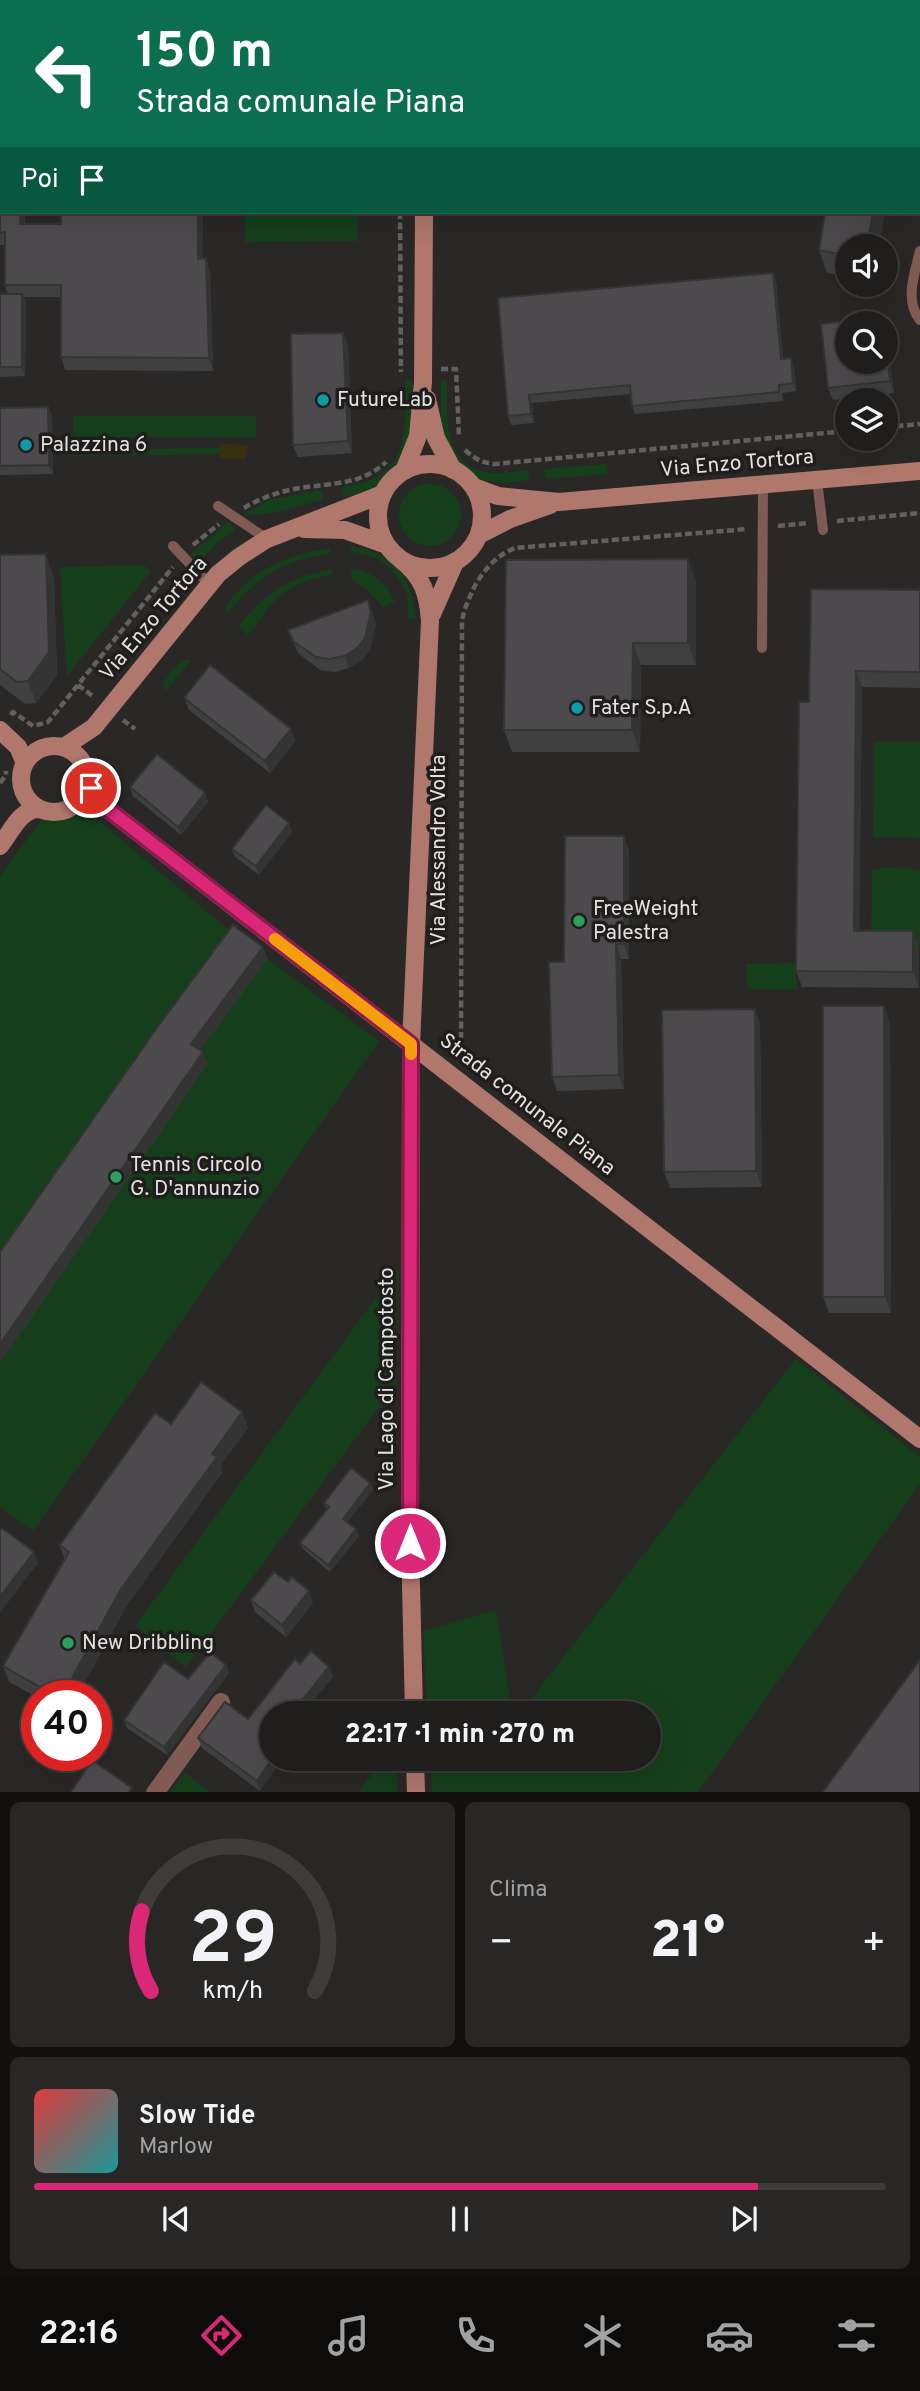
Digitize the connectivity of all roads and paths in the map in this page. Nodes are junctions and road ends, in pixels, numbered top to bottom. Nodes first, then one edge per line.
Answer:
1 (400, 214) edge
2 (424, 214) edge
3 (920, 251) edge
4 (920, 320) edge
5 (443, 369) dead end
6 (401, 372) dead end
7 (423, 382) junction
8 (920, 424) edge
9 (898, 426) edge
10 (835, 432) edge
11 (453, 470) junction
12 (404, 471) junction
13 (920, 471) edge
14 (817, 480) junction
15 (763, 485) junction
16 (474, 487) junction
17 (383, 494) junction
18 (559, 502) junction
19 (218, 506) dead end
20 (920, 513) edge
21 (822, 526) junction
22 (763, 528) junction
23 (294, 530) junction
24 (479, 535) junction
25 (267, 539) junction
26 (387, 545) junction
27 (173, 547) dead end
28 (401, 560) junction
29 (455, 562) junction
30 (209, 584) junction
31 (430, 621) junction
32 (762, 648) dead end
33 (13, 712) dead end
34 (48, 722) dead end
35 (94, 727) junction
36 (6, 734) edge
37 (55, 747) junction
38 (83, 762) junction
39 (25, 763) junction
40 (87, 780) junction
41 (23, 791) junction
42 (76, 804) junction
43 (105, 807) junction
44 (39, 809) junction
45 (5, 839) edge
46 (411, 1044) junction
47 (444, 1069) junction
48 (920, 1439) edge
49 (414, 1701) edge
50 (221, 1702) edge
51 (415, 1771) edge
52 (156, 1792) edge
53 (416, 1792) edge

1 - 6 path
2 - 7 street
3 - 4 lane
5 - 10 path
7 - 11 street
7 - 12 street
8 - 9 path
11 - 12 street
11 - 16 street
12 - 17 street
13 - 14 street, Via Enzo Tortora
14 - 15 street, Via Enzo Tortora
14 - 21 lane
15 - 18 street, Via Enzo Tortora
15 - 22 lane
16 - 18 street, Via Enzo Tortora
16 - 24 street
17 - 23 street, Via Enzo Tortora
17 - 26 street
18 - 24 street, Via Enzo Tortora
19 - 25 lane
20 - 21 path
21 - 22 path
22 - 32 lane
22 - 47 path, Via Alessandro Volta
23 - 25 street, Via Enzo Tortora
23 - 26 street, Via Enzo Tortora
24 - 29 street
25 - 30 street, Via Enzo Tortora
26 - 28 street
27 - 30 lane
28 - 29 street
28 - 31 street, Via Alessandro Volta
29 - 31 street, Via Alessandro Volta
30 - 35 street, Via Enzo Tortora
31 - 46 street, Via Alessandro Volta
33 - 34 path
35 - 37 street, Via Enzo Tortora
35 - 38 street, Via Enzo Tortora
36 - 37 street
36 - 39 street
37 - 38 street
37 - 39 street
38 - 40 street
39 - 41 street
40 - 42 street
40 - 43 street, Strada comunale Piana
41 - 44 street
41 - 45 street
42 - 43 street
42 - 44 street
43 - 46 street, Strada comunale Piana
44 - 45 street
46 - 47 street, Strada comunale Piana
46 - 49 street, Via Lago di Campotosto
47 - 48 street, Strada comunale Piana
50 - 52 street
51 - 53 street

